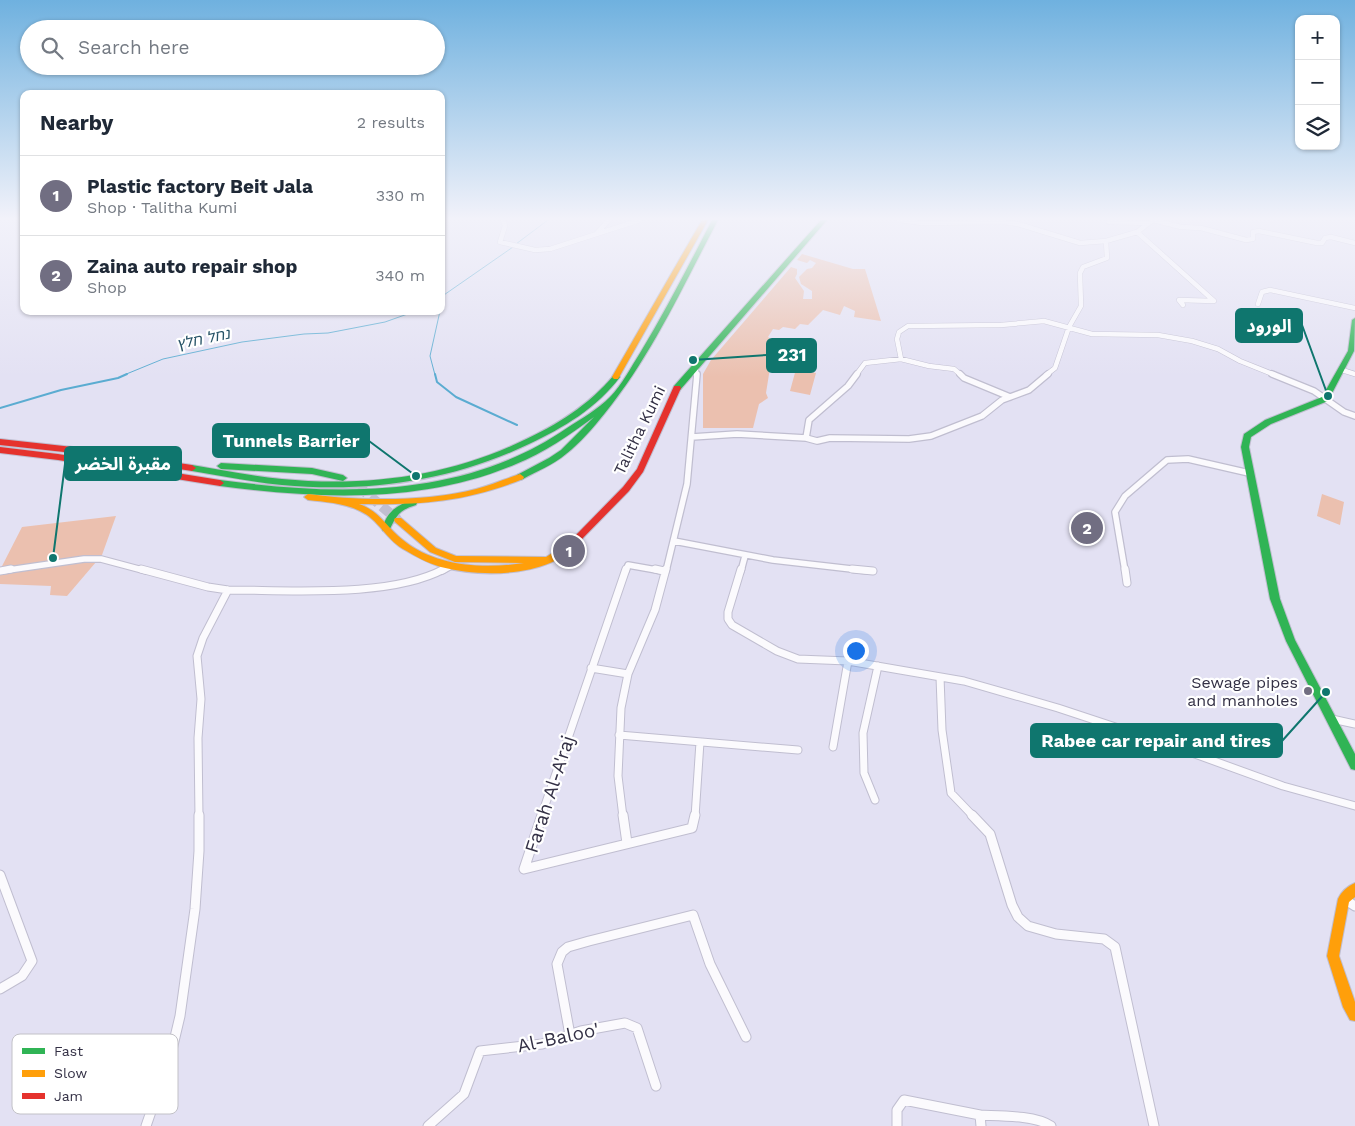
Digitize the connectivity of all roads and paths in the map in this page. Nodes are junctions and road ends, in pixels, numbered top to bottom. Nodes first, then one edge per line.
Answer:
1 (676, 273) edge
2 (687, 273) edge
3 (779, 273) edge
4 (1080, 273) edge
5 (1182, 273) edge
6 (1258, 304) dead end
7 (1183, 305) dead end
8 (1355, 308) edge
9 (1355, 320) edge
10 (1069, 327) junction
11 (901, 359) junction
12 (696, 364) junction
13 (1342, 370) junction
14 (1355, 374) edge
15 (1010, 397) junction
16 (1325, 398) junction
17 (610, 402) junction
18 (1355, 416) edge
19 (692, 437) junction
20 (806, 438) junction
21 (0, 442) edge
22 (0, 450) edge
23 (127, 457) junction
24 (519, 463) junction
25 (1249, 473) junction
26 (343, 478) dead end
27 (270, 490) junction
28 (303, 496) junction
29 (418, 502) junction
30 (398, 520) tunnel mouth
31 (386, 529) junction
32 (674, 541) junction
33 (745, 556) junction
34 (547, 560) junction
35 (451, 566) junction
36 (0, 570) edge
37 (664, 571) junction
38 (873, 571) dead end
39 (1127, 583) dead end
40 (228, 590) junction
41 (848, 661) junction
42 (878, 666) junction
43 (591, 668) junction
44 (628, 674) junction
45 (940, 677) junction
46 (1332, 719) junction
47 (1355, 724) edge
48 (619, 735) junction
49 (700, 742) junction
50 (833, 747) dead end
51 (798, 750) dead end
52 (1355, 765) edge
53 (876, 800) dead end
54 (1355, 806) edge
55 (627, 844) junction
56 (0, 875) edge
57 (1355, 888) edge
58 (1344, 899) junction
59 (1355, 906) edge
60 (0, 989) edge
61 (1355, 1015) edge
62 (176, 1034) edge
63 (570, 1035) junction
64 (746, 1037) dead end
65 (656, 1086) dead end
66 (150, 1114) edge
67 (980, 1115) junction
68 (146, 1126) edge
69 (428, 1126) edge
70 (897, 1126) edge
71 (981, 1126) edge
72 (1051, 1126) edge
73 (1154, 1126) edge

1 - 24 main road
2 - 17 main road
3 - 12 main road, Talitha Kumi
4 - 10 street
5 - 7 street
6 - 8 street
9 - 13 main road
10 - 11 street
10 - 15 street
10 - 16 street
11 - 15 street
11 - 20 street
12 - 19 street
12 - 34 main road, Talitha Kumi
13 - 14 street
13 - 16 main road
15 - 20 street
16 - 18 street
16 - 25 main road
17 - 24 main road
17 - 24 main road
19 - 20 street
19 - 32 street
21 - 23 main road
22 - 27 main road
23 - 24 main road
23 - 26 main road
24 - 27 main road
24 - 28 main road
24 - 29 main road
25 - 39 street
25 - 46 main road
27 - 28 main road
28 - 29 main road
28 - 31 main road, Talitha Kumi
29 - 31 main road
30 - 34 main road
31 - 35 main road, Talitha Kumi
32 - 33 street
32 - 37 street
33 - 38 street
33 - 41 street
34 - 35 main road, Talitha Kumi
35 - 40 street
36 - 40 street
37 - 43 street, Farah Al-A'raj
37 - 44 street
40 - 62 street
41 - 42 street
41 - 50 street
42 - 45 street
42 - 53 street
43 - 44 street
43 - 55 street, Farah Al-A'raj
44 - 48 street
45 - 54 street
45 - 73 street
46 - 47 street
46 - 52 main road
48 - 49 street
48 - 55 street
49 - 51 street
49 - 55 street, Farah Al-A'raj
56 - 60 street
57 - 58 main road
58 - 59 street
58 - 61 main road
63 - 64 street
63 - 65 street, Al-Baloo'
63 - 69 street, Al-Baloo'
66 - 68 street
67 - 70 street
67 - 71 street
67 - 72 street

